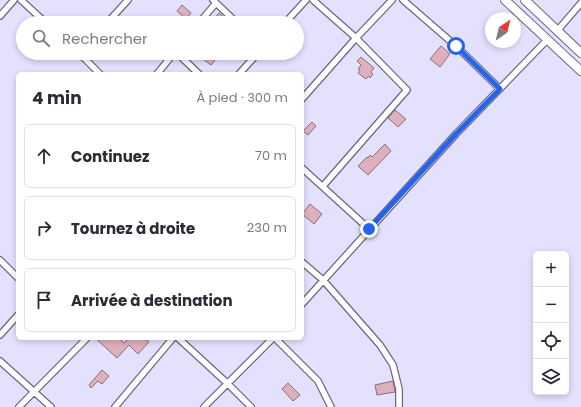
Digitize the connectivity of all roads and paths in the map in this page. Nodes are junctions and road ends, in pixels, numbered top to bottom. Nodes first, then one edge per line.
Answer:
1 (14, 0) edge
2 (21, 0) edge
3 (128, 0) edge
4 (306, 0) edge
5 (313, 0) edge
6 (392, 0) edge
7 (404, 0) edge
8 (505, 0) edge
9 (524, 0) edge
10 (214, 2) edge
11 (581, 3) edge
12 (0, 16) edge
13 (38, 16) edge
14 (113, 16) edge
15 (204, 16) edge
16 (229, 16) edge
17 (291, 16) edge
18 (557, 31) junction
19 (356, 38) junction
20 (548, 40) junction
21 (581, 53) edge
22 (86, 60) edge
23 (168, 60) edge
24 (184, 60) edge
25 (252, 60) edge
26 (581, 71) edge
27 (98, 72) edge
28 (159, 72) edge
29 (197, 72) edge
30 (241, 72) edge
31 (500, 89) junction
32 (304, 97) edge
33 (304, 170) edge
34 (323, 186) junction
35 (369, 229) junction
36 (0, 260) edge
37 (304, 264) edge
38 (16, 276) edge
39 (323, 280) junction
40 (304, 302) edge
41 (16, 317) edge
42 (0, 335) edge
43 (85, 340) edge
44 (171, 340) edge
45 (180, 340) edge
46 (272, 340) edge
47 (276, 340) edge
48 (0, 361) edge
49 (227, 383) junction
50 (34, 392) junction
51 (19, 407) edge
52 (51, 407) edge
53 (115, 407) edge
54 (204, 407) edge
55 (251, 407) edge
56 (331, 407) edge
57 (399, 407) edge

1 - 12 street
2 - 13 street
3 - 14 street
4 - 17 street
5 - 19 street
6 - 19 street
7 - 31 street
8 - 20 main road
9 - 18 main road
10 - 15 street
10 - 16 street
11 - 18 street
18 - 21 main road
19 - 32 street
19 - 34 street
20 - 26 main road
20 - 31 street
22 - 27 street
23 - 28 street
24 - 29 street
25 - 30 street
31 - 35 street
33 - 34 street
34 - 35 street
35 - 39 street
36 - 38 street
37 - 39 street
39 - 40 street
39 - 57 street
41 - 42 street
43 - 50 street
44 - 53 street
45 - 49 street
46 - 49 street
47 - 56 street
48 - 50 street
49 - 54 street
49 - 55 street
50 - 51 street
50 - 52 street

